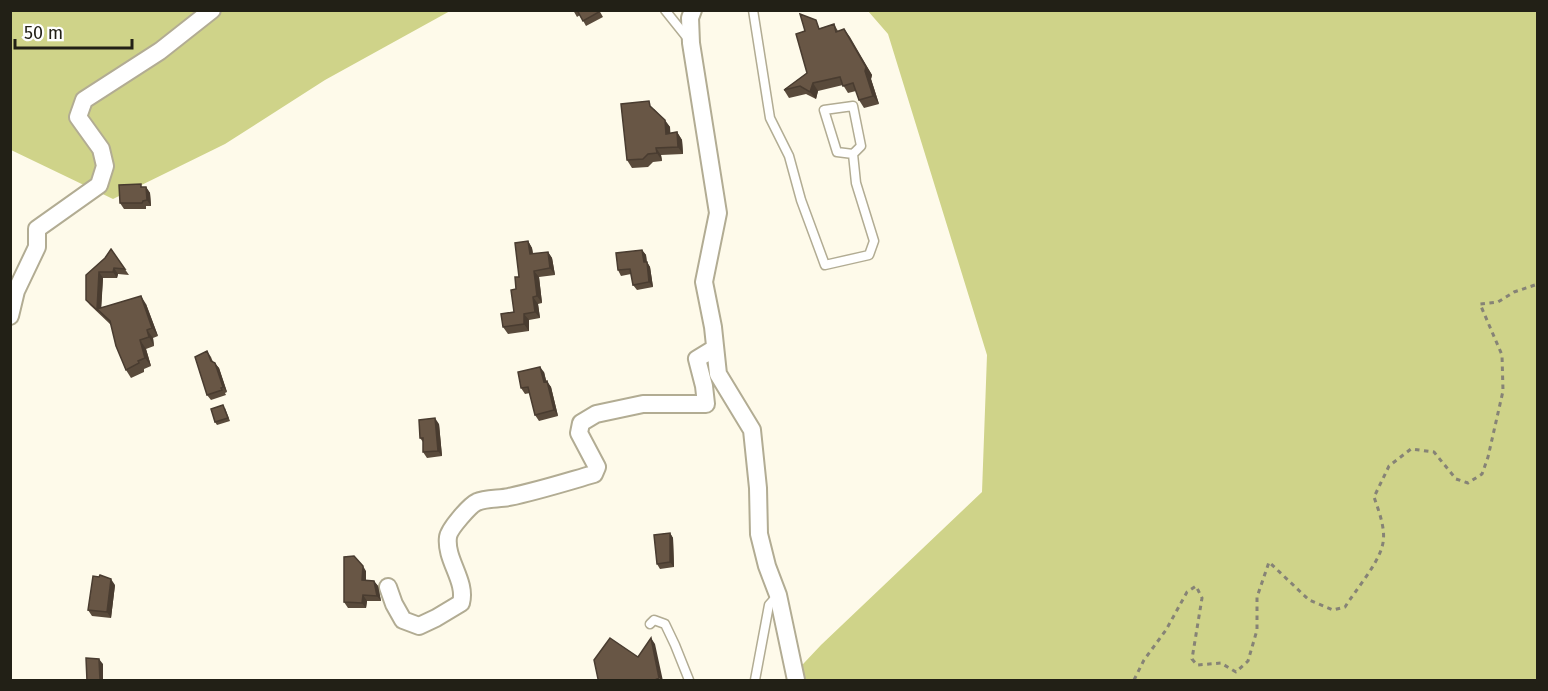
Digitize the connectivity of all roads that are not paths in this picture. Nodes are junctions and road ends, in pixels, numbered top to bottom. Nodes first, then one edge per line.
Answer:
1 (212, 10) edge
2 (665, 10) edge
3 (693, 10) edge
4 (753, 10) edge
5 (691, 43) junction
6 (853, 154) junction
7 (10, 316) edge
8 (715, 348) junction
9 (388, 587) dead end
10 (778, 595) junction
11 (650, 624) dead end
12 (689, 681) edge
13 (755, 681) edge
14 (796, 681) edge

1 - 7 street
2 - 5 lane
3 - 5 street
4 - 6 lane
5 - 8 street
6 - 6 lane
8 - 9 street
8 - 10 street
10 - 13 lane
10 - 14 street
11 - 12 lane

